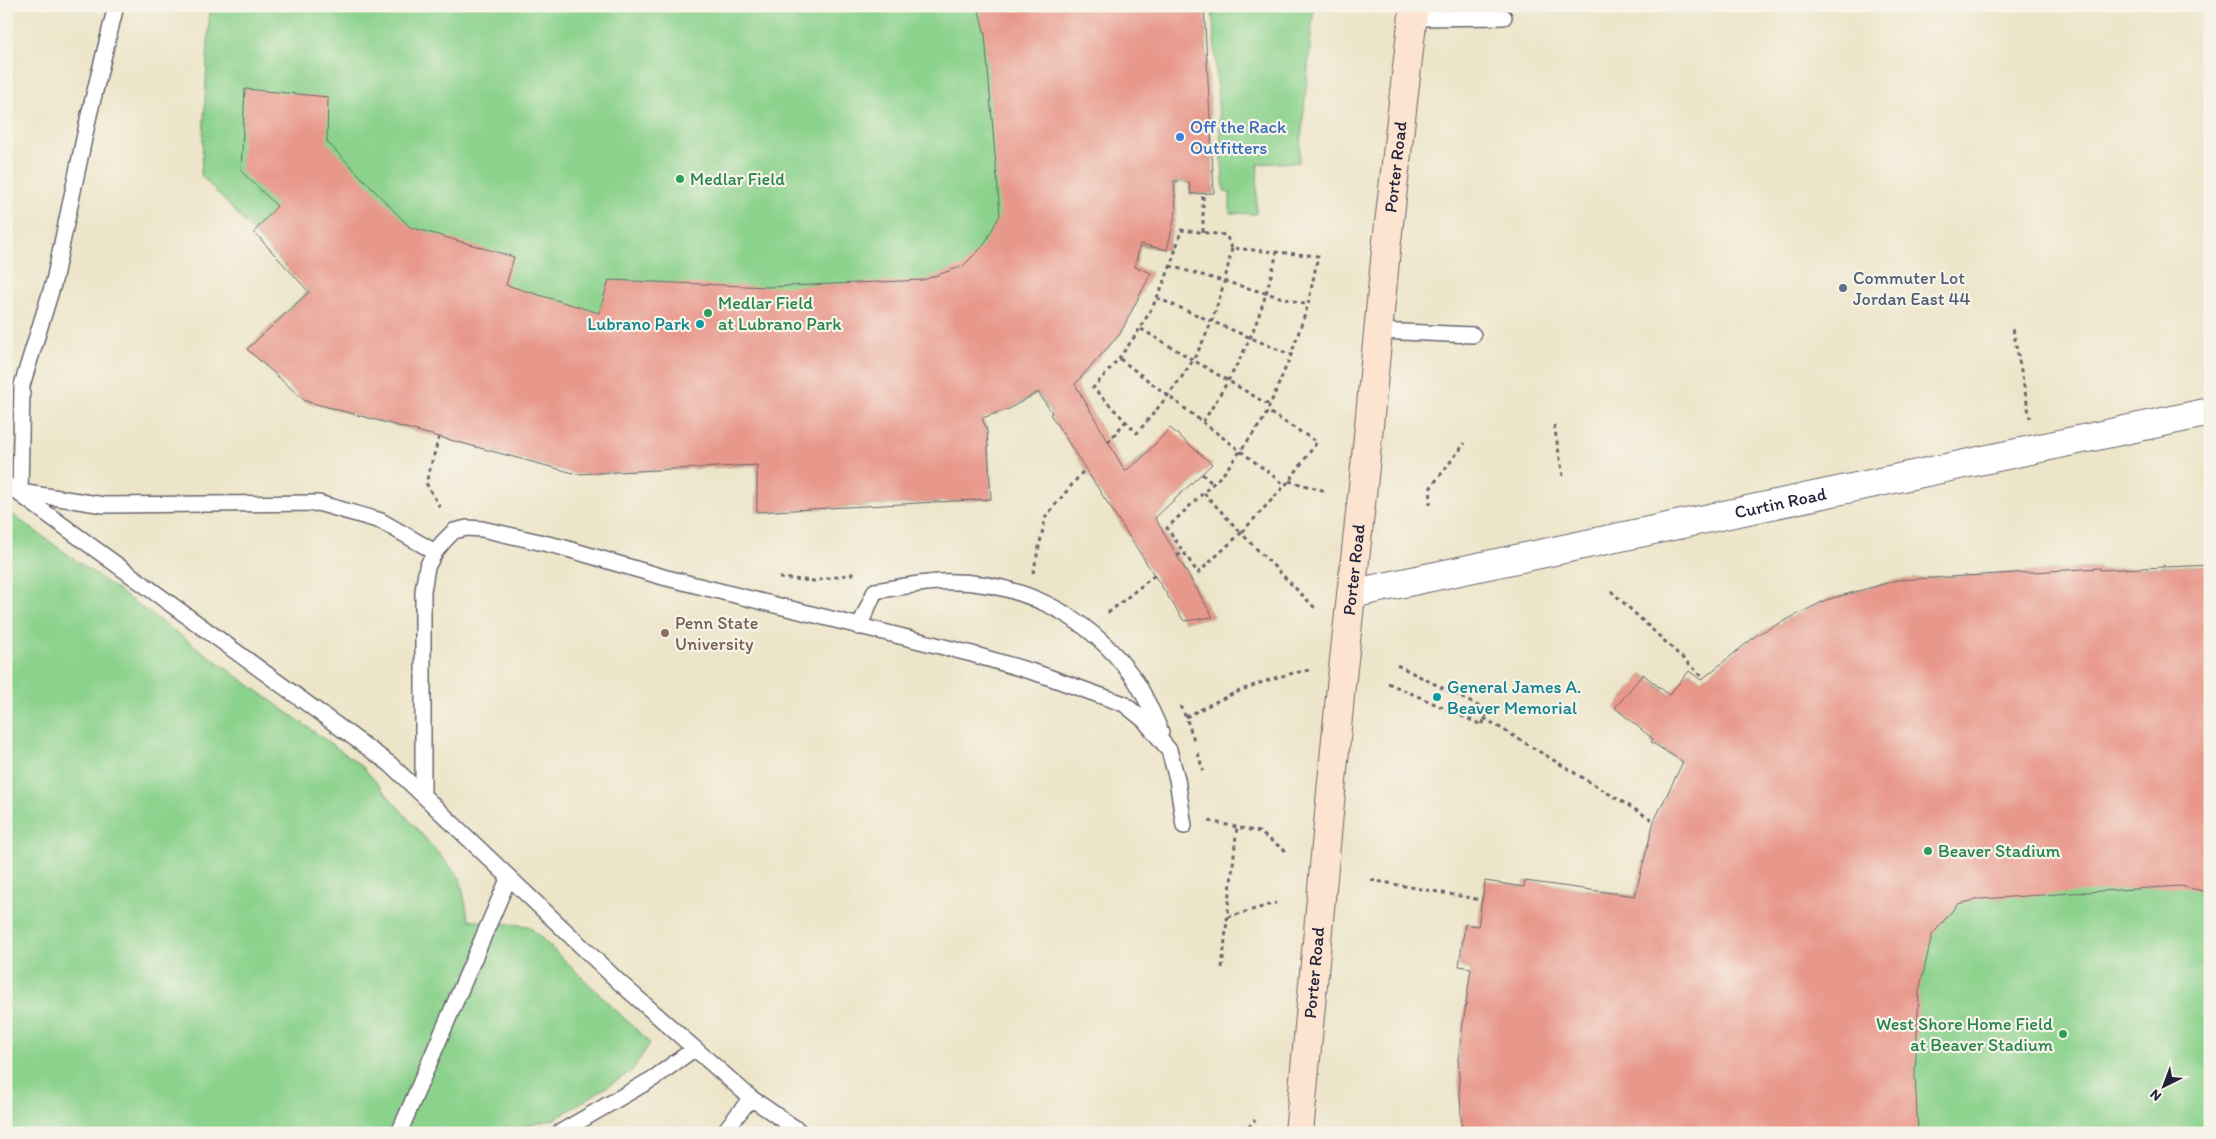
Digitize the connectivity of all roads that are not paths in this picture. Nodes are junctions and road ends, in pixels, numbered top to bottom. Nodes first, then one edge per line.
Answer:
1 (116, 6) edge
2 (1414, 12) edge
3 (1504, 17) dead end
4 (1378, 331) junction
5 (1473, 335) dead end
6 (2210, 412) edge
7 (6, 484) edge
8 (20, 492) junction
9 (435, 552) junction
10 (1351, 594) junction
11 (859, 627) junction
12 (1169, 750) junction
13 (422, 795) junction
14 (1184, 826) dead end
15 (509, 877) junction
16 (694, 1049) junction
17 (751, 1098) junction
18 (399, 1133) edge
19 (560, 1133) edge
20 (723, 1133) edge
21 (802, 1133) edge
22 (1299, 1133) edge

1 - 8 lane
2 - 3 lane
2 - 4 street, Porter Road
4 - 5 lane
4 - 10 street, Porter Road
6 - 10 street, Curtin Road
7 - 8 lane
8 - 9 lane
8 - 13 lane
9 - 11 lane
9 - 13 lane
10 - 22 street, Porter Road
11 - 12 lane
11 - 12 lane
12 - 14 lane
13 - 15 lane
15 - 16 lane
15 - 18 lane
16 - 17 lane
16 - 19 lane
17 - 20 lane
17 - 21 lane

